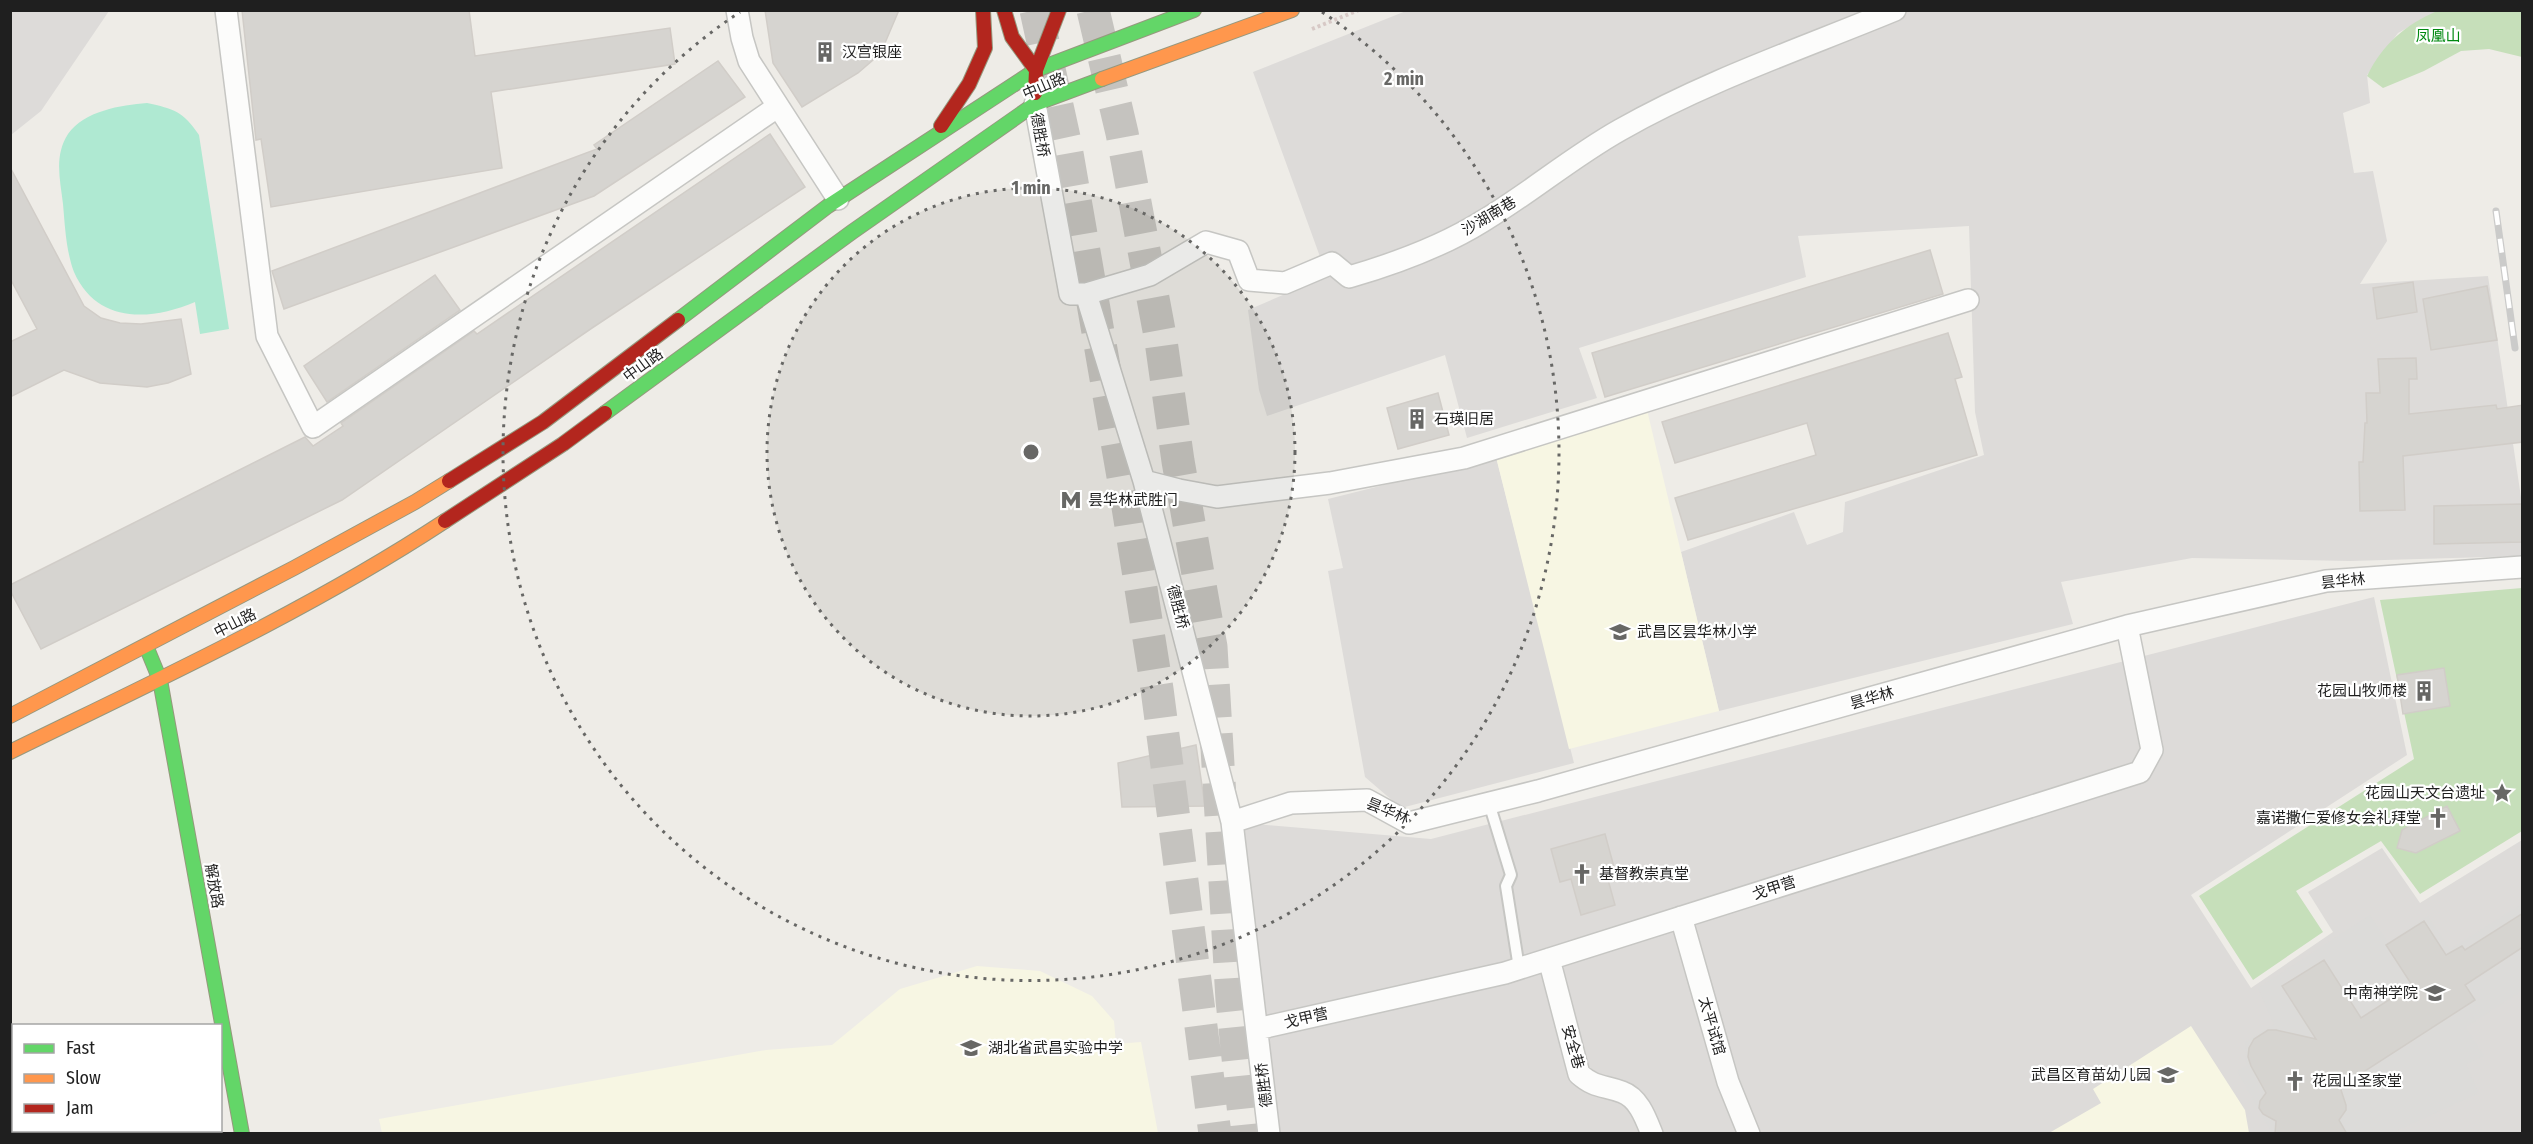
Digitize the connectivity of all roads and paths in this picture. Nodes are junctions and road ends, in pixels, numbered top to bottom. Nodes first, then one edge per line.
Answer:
1 (226, 10) edge
2 (737, 10) edge
3 (983, 10) edge
4 (1004, 10) edge
5 (1059, 10) edge
6 (1194, 10) edge
7 (1292, 10) edge
8 (1895, 10) edge
9 (1035, 70) junction
10 (1035, 104) junction
11 (777, 107) junction
12 (933, 137) junction
13 (838, 199) junction
14 (1086, 294) junction
15 (1968, 300) dead end
16 (1144, 481) junction
17 (2523, 567) edge
18 (2127, 626) junction
19 (146, 646) junction
20 (160, 680) junction
21 (10, 716) edge
22 (10, 752) edge
23 (1489, 803) junction
24 (1232, 822) junction
25 (1681, 917) junction
26 (1549, 959) junction
27 (1519, 968) junction
28 (1257, 1029) junction
29 (242, 1134) edge
30 (1269, 1134) edge
31 (1652, 1134) edge
32 (1749, 1134) edge

1 - 11 street
2 - 11 street
3 - 12 main road
4 - 9 main road
5 - 9 main road
6 - 9 main road, 中山路
7 - 10 main road, 中山路
8 - 14 street, 沙湖南巷
9 - 10 main road
9 - 12 main road, 中山路
10 - 14 street, 德胜桥
10 - 20 main road, 中山路
11 - 13 street
12 - 13 main road, 中山路
13 - 19 main road, 中山路
14 - 16 street, 德胜桥
15 - 16 street
16 - 24 street, 德胜桥
17 - 18 street, 昙华林
18 - 23 street, 昙华林
18 - 25 street, 戈甲营
19 - 20 main road, 解放路
19 - 21 main road, 中山路
20 - 22 main road, 中山路
20 - 29 main road, 解放路
23 - 24 street, 昙华林
23 - 27 lane
24 - 28 street, 德胜桥
25 - 26 street, 戈甲营
25 - 32 street, 太平试馆
26 - 27 street, 戈甲营
26 - 31 street, 安全巷
27 - 28 street, 戈甲营
28 - 30 street, 德胜桥

